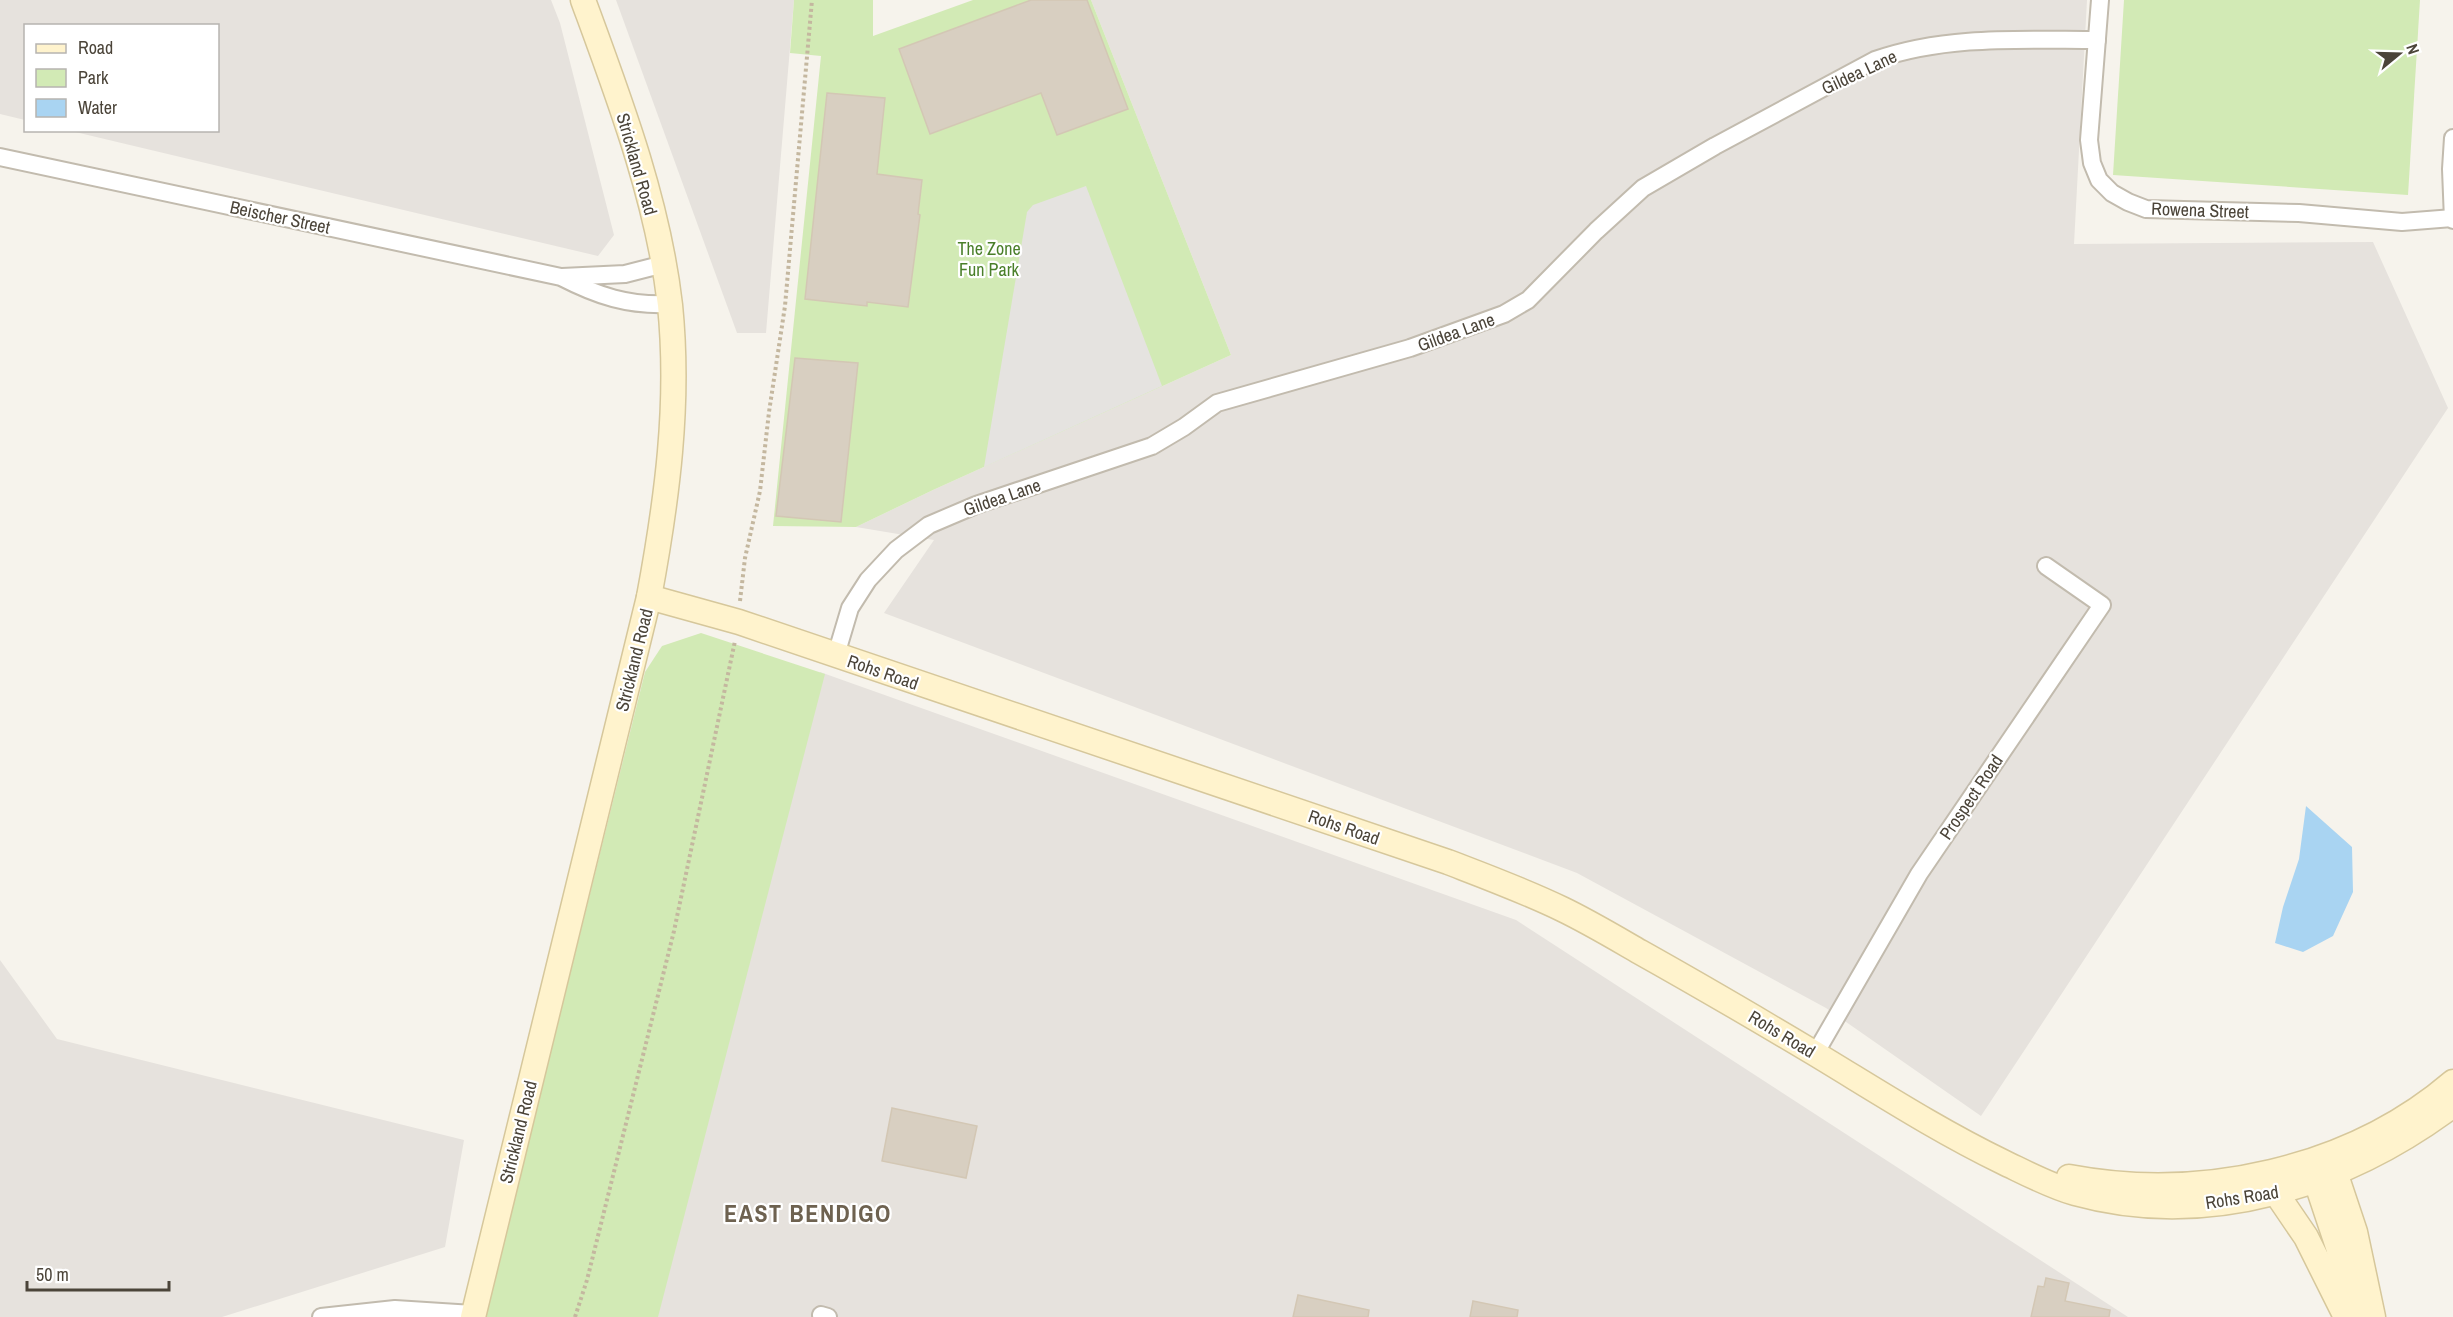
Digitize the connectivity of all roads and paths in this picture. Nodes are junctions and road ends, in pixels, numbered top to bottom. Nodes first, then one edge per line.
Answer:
1 (583, 0) edge
2 (812, 0) edge
3 (2100, 0) edge
4 (2097, 40) junction
5 (2453, 138) edge
6 (0, 157) edge
7 (2453, 219) edge
8 (664, 264) junction
9 (561, 277) junction
10 (670, 304) junction
11 (2046, 566) dead end
12 (650, 597) junction
13 (739, 622) junction
14 (836, 656) junction
15 (1815, 1054) junction
16 (2453, 1082) edge
17 (2453, 1105) edge
18 (1994, 1158) junction
19 (2323, 1167) junction
20 (2276, 1193) junction
21 (473, 1315) edge
22 (321, 1317) edge
23 (575, 1317) edge
24 (2345, 1317) edge
25 (2354, 1317) edge
26 (2373, 1317) edge

1 - 8 main road, Strickland Road
2 - 13 path
3 - 4 street, Rowena Street
4 - 7 street, Rowena Street
4 - 14 street, Gildea Lane
5 - 7 street
6 - 9 street, Beischer Street
8 - 9 street, Beischer Street
8 - 10 main road, Strickland Road
9 - 10 street, Beischer Street
10 - 12 main road, Strickland Road
11 - 15 street, Prospect Road
12 - 13 main road, Rohs Road
12 - 21 main road, Strickland Road
13 - 14 main road, Rohs Road
13 - 23 path
14 - 15 main road, Rohs Road
15 - 18 main road, Rohs Road
16 - 19 main road
17 - 19 main road
18 - 19 main road, Rohs Road
18 - 20 main road, Rohs Road
19 - 20 main road, Rohs Road
19 - 25 main road
19 - 26 main road
20 - 24 main road
21 - 22 street

